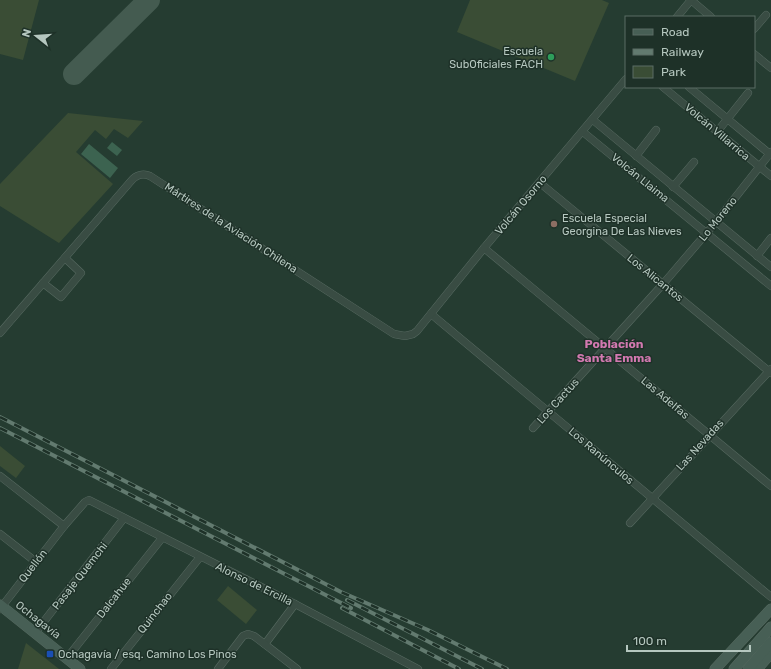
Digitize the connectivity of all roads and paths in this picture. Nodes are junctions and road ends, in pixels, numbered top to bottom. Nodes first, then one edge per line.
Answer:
1 (691, 0) edge
2 (766, 15) dead end
3 (678, 16) edge
4 (710, 16) edge
5 (755, 28) edge
6 (755, 55) edge
7 (771, 68) edge
8 (625, 80) edge
9 (664, 88) edge
10 (690, 88) edge
11 (748, 93) dead end
12 (727, 119) junction
13 (592, 120) junction
14 (656, 130) dead end
15 (583, 132) junction
16 (717, 132) junction
17 (770, 154) edge
18 (636, 156) junction
19 (694, 162) dead end
20 (759, 167) junction
21 (771, 176) edge
22 (540, 183) junction
23 (674, 187) junction
24 (716, 222) junction
25 (706, 233) junction
26 (771, 238) edge
27 (484, 248) junction
28 (757, 256) junction
29 (65, 258) junction
30 (771, 267) edge
31 (43, 283) junction
32 (663, 284) junction
33 (771, 286) edge
34 (431, 314) junction
35 (417, 331) joint
36 (0, 333) edge
37 (605, 348) junction
38 (770, 371) edge
39 (548, 412) junction
40 (533, 428) dead end
41 (710, 435) junction
42 (0, 476) edge
43 (771, 486) edge
44 (652, 498) junction
45 (88, 500) joint
46 (124, 518) junction
47 (630, 523) dead end
48 (64, 526) junction
49 (0, 534) edge
50 (162, 538) junction
51 (200, 557) junction
52 (36, 562) junction
53 (771, 597) edge
54 (295, 604) junction
55 (1, 607) edge
56 (771, 609) edge
57 (771, 627) edge
58 (35, 633) junction
59 (771, 642) edge
60 (265, 644) junction
61 (771, 653) edge
62 (67, 658) junction
63 (80, 669) edge
64 (111, 669) edge
65 (218, 669) edge
66 (296, 669) edge
67 (418, 669) edge
68 (716, 669) edge
69 (734, 669) edge
70 (748, 669) edge
71 (756, 669) edge

1 - 3 street
1 - 4 street
2 - 5 street
6 - 7 street
8 - 13 street, Volcán Osorno
9 - 16 street, Volcán Villarrica
10 - 12 street, Volcán Villarrica
11 - 12 street
12 - 16 street
12 - 17 street, Volcán Villarrica
13 - 15 street, Volcán Osorno
13 - 18 street, Volcán Llaima
14 - 18 street
15 - 22 street, Volcán Osorno
15 - 25 street, Volcán Llaima
16 - 20 street, Volcán Villarrica
17 - 20 street, Lo Moreno
18 - 23 street, Volcán Llaima
19 - 23 street
20 - 21 street, Volcán Villarrica
20 - 24 street, Lo Moreno
22 - 27 street, Volcán Osorno
22 - 32 street, Los Alicantos
23 - 24 street, Volcán Llaima
24 - 25 street, Lo Moreno
24 - 28 street, Volcán Llaima
25 - 32 street, Lo Moreno
25 - 33 street, Volcán Llaima
26 - 28 street
27 - 34 street, Volcán Osorno
27 - 37 street, Las Adelfas
28 - 30 street, Volcán Llaima
29 - 31 street, Mártires de la Aviación Chilena
29 - 31 street
29 - 35 street, Mártires de la Aviación Chilena
31 - 36 street, Mártires de la Aviación Chilena
32 - 37 street, Los Cactus
32 - 38 street, Los Alicantos
34 - 35 street, Volcán Osorno
34 - 39 street, Los Ranúnculos
37 - 39 street, Los Cactus
37 - 41 street, Las Adelfas
38 - 41 street, Las Nevadas
39 - 40 street, Los Cactus
39 - 44 street, Los Ranúnculos
41 - 43 street, Las Adelfas
41 - 44 street, Las Nevadas
42 - 48 street
44 - 47 street, Las Nevadas
44 - 53 street, Los Ranúnculos
45 - 46 street, Alonso de Ercilla
45 - 48 street, Quellón
46 - 50 street, Alonso de Ercilla
46 - 58 street, Pasaje Quemchi
48 - 52 street, Quellón
49 - 52 street
50 - 51 street, Alonso de Ercilla
50 - 62 street, Dalcahue
51 - 54 street, Alonso de Ercilla
51 - 64 street, Quinchao
52 - 55 street, Quellón
54 - 60 street
54 - 67 street, Alonso de Ercilla
55 - 58 main road, Ochagavía
56 - 68 main road
57 - 69 main road
58 - 62 main road, Ochagavía
59 - 70 main road
60 - 65 street
60 - 66 street
61 - 71 main road
62 - 63 main road, Ochagavía

